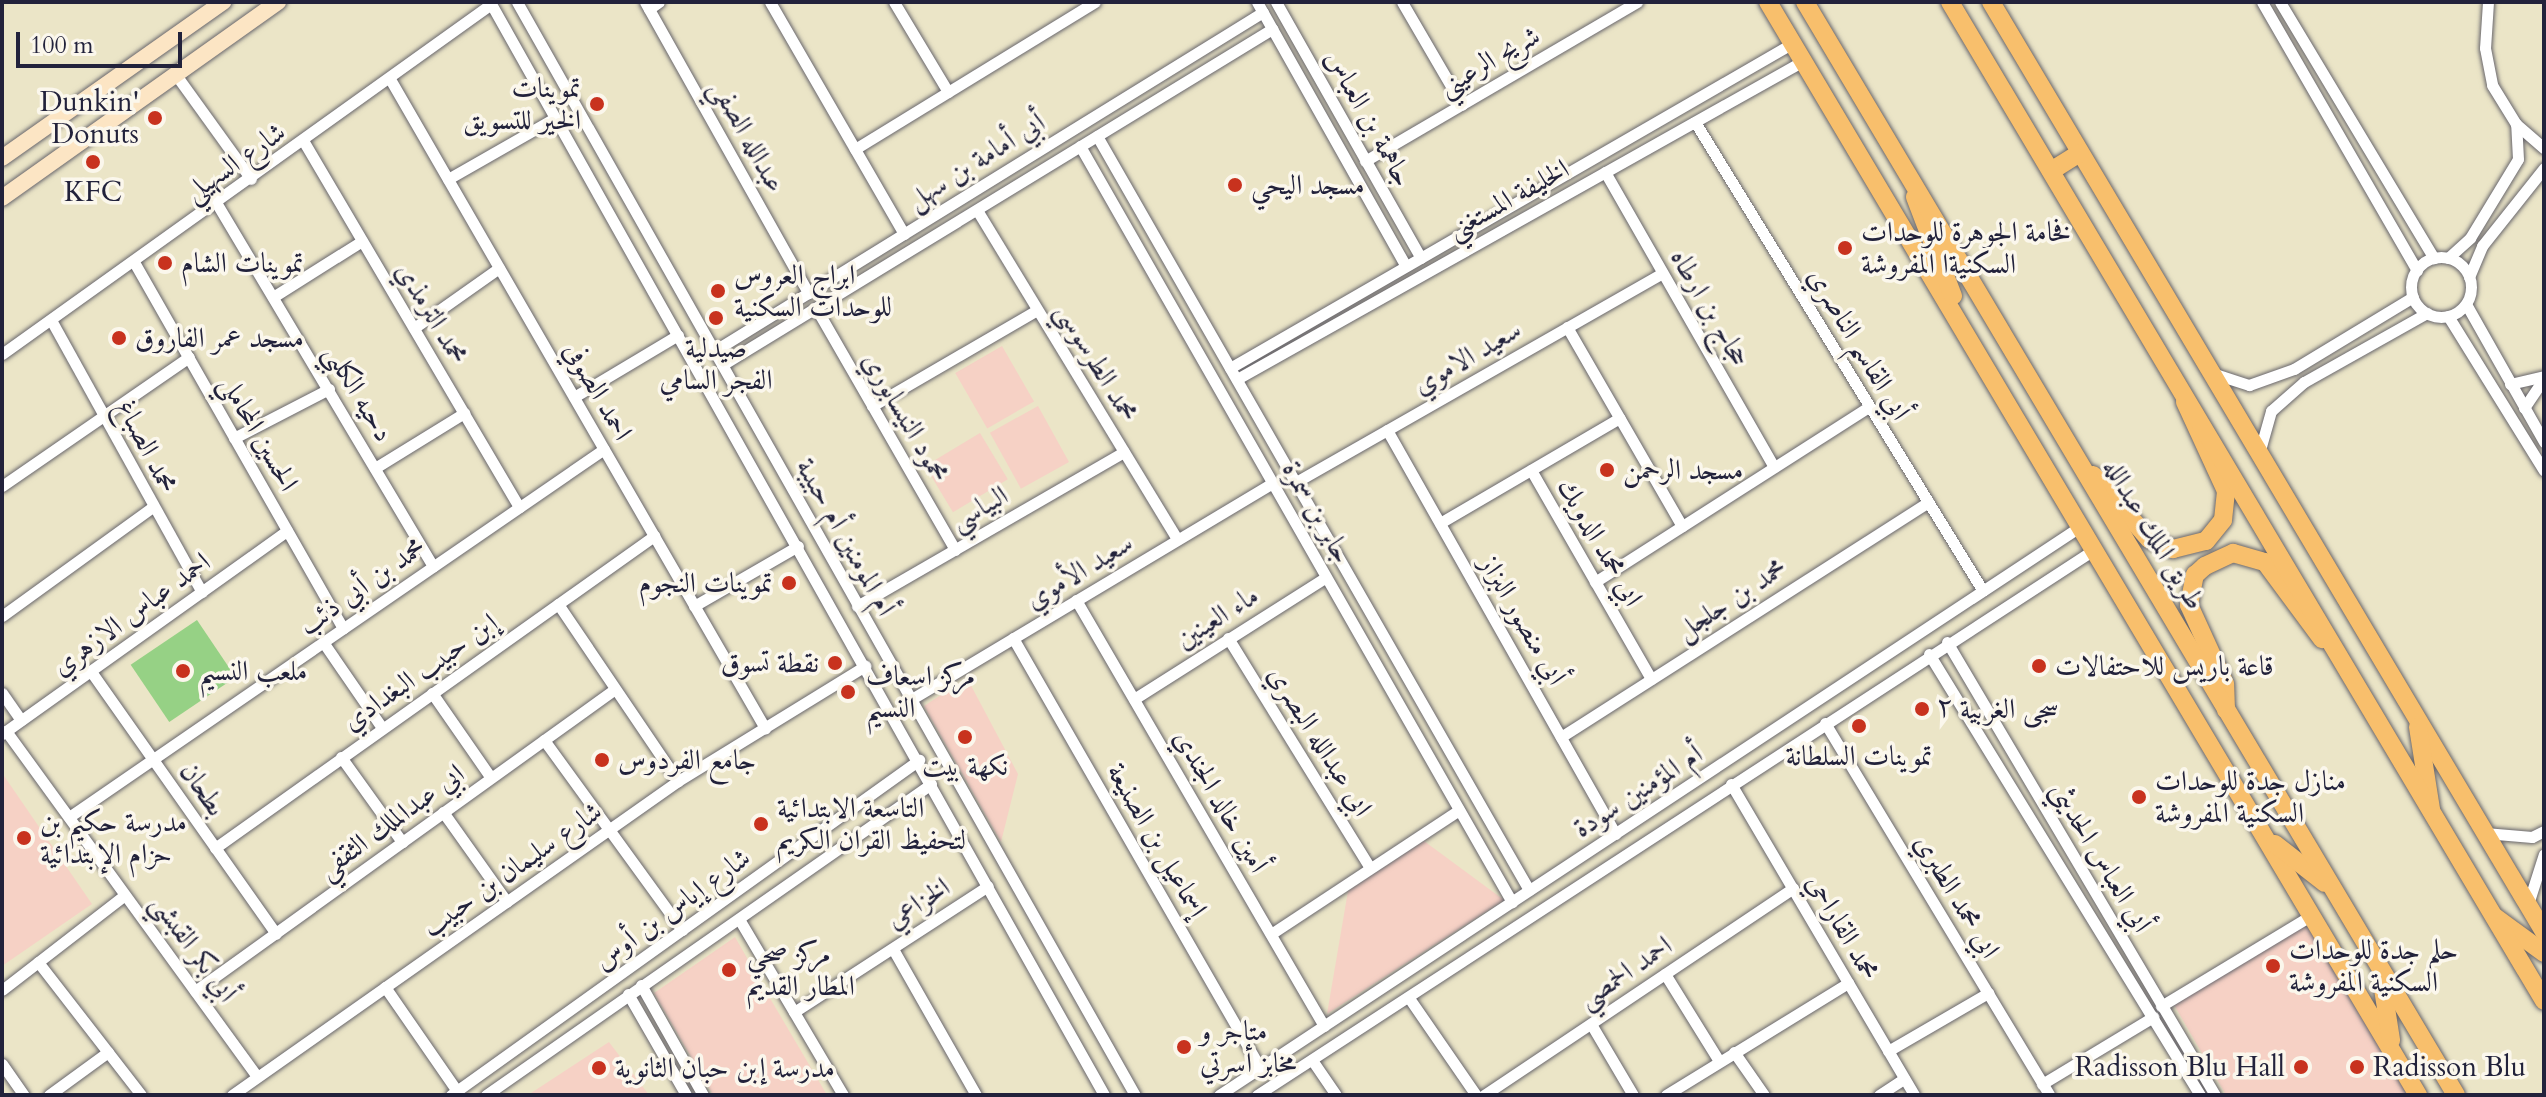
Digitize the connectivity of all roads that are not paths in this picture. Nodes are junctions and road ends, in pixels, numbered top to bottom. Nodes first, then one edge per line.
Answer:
1 (223, 2) edge
2 (278, 2) edge
3 (517, 2) edge
4 (770, 2) edge
5 (894, 2) edge
6 (1095, 2) edge
7 (1276, 2) edge
8 (1768, 2) edge
9 (1805, 2) edge
10 (1950, 2) edge
11 (1991, 2) edge
12 (2262, 2) edge
13 (2280, 2) edge
14 (2488, 2) edge
15 (490, 3) edge
16 (651, 4) edge
17 (1407, 4) edge
18 (1630, 4) edge
19 (1260, 7) edge
20 (1272, 29) junction
21 (1793, 43) junction
22 (1803, 61) junction
23 (176, 75) junction
24 (390, 79) junction
25 (948, 92) junction
26 (1462, 105) junction
27 (555, 118) junction
28 (1695, 122) junction
29 (2516, 124) junction
30 (1097, 136) junction
31 (304, 142) junction
32 (1080, 146) junction
33 (2544, 148) edge
34 (855, 149) junction
35 (2080, 153) junction
36 (2, 158) edge
37 (1365, 161) junction
38 (2544, 168) edge
39 (2051, 171) junction
40 (1605, 172) junction
41 (251, 179) junction
42 (448, 179) junction
43 (1908, 179) junction
44 (2, 198) edge
45 (217, 204) junction
46 (977, 210) junction
47 (904, 234) junction
48 (362, 241) junction
49 (1421, 258) junction
50 (2434, 258) junction
51 (2448, 258) junction
52 (134, 262) junction
53 (1406, 266) junction
54 (499, 268) junction
55 (2417, 270) junction
56 (1662, 273) junction
57 (2469, 277) junction
58 (808, 293) junction
59 (273, 297) junction
60 (2413, 297) junction
61 (2466, 304) junction
62 (816, 308) junction
63 (1037, 310) junction
64 (2427, 313) junction
65 (2448, 316) junction
66 (51, 320) junction
67 (1567, 327) junction
68 (414, 328) junction
69 (678, 335) junction
70 (1969, 340) junction
71 (714, 351) junction
72 (2, 354) edge
73 (189, 357) junction
74 (722, 365) junction
75 (1230, 368) junction
76 (2215, 374) junction
77 (2544, 377) edge
78 (1237, 379) junction
79 (2510, 384) junction
80 (329, 389) junction
81 (2184, 396) junction
82 (574, 397) junction
83 (872, 406) junction
84 (1869, 407) junction
85 (2524, 408) junction
86 (464, 413) junction
87 (105, 415) junction
88 (1620, 418) junction
89 (1387, 430) junction
90 (234, 438) junction
91 (2544, 442) edge
92 (604, 449) junction
93 (2260, 450) junction
94 (1124, 452) junction
95 (2079, 462) junction
96 (1774, 467) junction
97 (375, 468) junction
98 (1531, 470) junction
99 (2544, 471) edge
100 (1296, 482) junction
101 (1272, 483) junction
102 (2, 486) edge
103 (1928, 502) junction
104 (519, 507) junction
105 (151, 508) junction
106 (1440, 523) junction
107 (1682, 526) junction
108 (2081, 526) junction
109 (287, 531) junction
110 (654, 536) junction
111 (1177, 539) junction
112 (798, 546) junction
113 (2095, 549) junction
114 (955, 550) junction
115 (433, 567) junction
116 (1326, 577) junction
117 (1595, 582) junction
118 (1983, 591) junction
119 (202, 592) junction
120 (1076, 600) junction
121 (558, 604) junction
122 (694, 606) junction
123 (857, 606) junction
124 (3, 612) edge
125 (343, 629) junction
126 (1013, 638) junction
127 (1228, 638) junction
128 (323, 642) junction
129 (1947, 642) junction
130 (1929, 654) junction
131 (2338, 655) junction
132 (865, 666) junction
133 (92, 673) junction
134 (1651, 679) junction
135 (615, 689) junction
136 (2, 693) edge
137 (432, 693) junction
138 (1134, 699) junction
139 (910, 700) junction
140 (2226, 710) junction
141 (2416, 717) junction
142 (21, 720) junction
143 (1825, 723) junction
144 (382, 728) junction
145 (765, 728) junction
146 (4, 732) edge
147 (1561, 737) junction
148 (544, 740) junction
149 (341, 757) junction
150 (153, 760) junction
151 (919, 760) junction
152 (491, 778) junction
153 (678, 781) junction
154 (931, 784) junction
155 (1731, 784) junction
156 (1459, 810) junction
157 (443, 812) junction
158 (2431, 812) junction
159 (69, 817) junction
160 (608, 831) junction
161 (2544, 831) edge
162 (2485, 833) junction
163 (1616, 834) junction
164 (2266, 838) junction
165 (402, 842) junction
166 (215, 848) junction
167 (2544, 854) edge
168 (1370, 868) junction
169 (2325, 883) junction
170 (988, 886) junction
171 (1793, 888) junction
172 (1529, 890) junction
173 (125, 895) junction
174 (507, 902) junction
175 (1512, 902) junction
176 (2527, 904) junction
177 (2312, 915) junction
178 (2493, 916) junction
179 (739, 919) junction
180 (682, 930) junction
181 (2544, 932) edge
182 (276, 934) junction
183 (1271, 934) junction
184 (893, 949) junction
185 (2544, 953) edge
186 (38, 962) junction
187 (1665, 974) junction
188 (2381, 976) junction
189 (1848, 983) junction
190 (641, 985) junction
191 (385, 987) junction
192 (2, 990) edge
193 (195, 991) junction
194 (1988, 993) junction
195 (628, 994) junction
196 (1409, 998) junction
197 (2544, 1001) edge
198 (2161, 1006) junction
199 (794, 1012) junction
200 (2153, 1017) junction
201 (1591, 1024) junction
202 (1324, 1026) junction
203 (1888, 1051) junction
204 (108, 1052) junction
205 (1734, 1052) junction
206 (2393, 1052) junction
207 (1312, 1060) junction
208 (1719, 1061) junction
209 (2, 1064) edge
210 (1260, 1067) junction
211 (257, 1077) junction
212 (1904, 1079) junction
213 (2042, 1084) junction
214 (454, 1093) edge
215 (24, 1095) edge
216 (49, 1095) edge
217 (141, 1095) edge
218 (232, 1095) edge
219 (486, 1095) edge
220 (686, 1095) edge
221 (703, 1095) edge
222 (843, 1095) edge
223 (976, 1095) edge
224 (1104, 1095) edge
225 (1135, 1095) edge
226 (1219, 1095) edge
227 (1257, 1095) edge
228 (1336, 1095) edge
229 (1476, 1095) edge
230 (1484, 1095) edge
231 (1633, 1095) edge
232 (1666, 1095) edge
233 (1764, 1095) edge
234 (1879, 1095) edge
235 (1914, 1095) edge
236 (2049, 1095) edge
237 (2200, 1095) edge
238 (2215, 1095) edge
239 (2418, 1095) edge
240 (2456, 1095) edge

1 - 36 main road
2 - 23 main road
3 - 71 street, أم المومنين أم حبيبة
4 - 34 street
5 - 25 street
6 - 25 street
7 - 37 street, جاهمة بن العباس
8 - 21 main road
9 - 43 main road, طريق الملك عبدالله
10 - 39 main road
11 - 35 main road
12 - 55 street
13 - 50 street
14 - 29 street
15 - 24 street, شارع السهيلي
15 - 27 street, أم المومنين أم حبيبة
16 - 58 street, عبدالله الصفي
17 - 26 street
18 - 26 street, شريح الرعيني
19 - 20 street, جاهمة بن العباس
19 - 47 street, أبي أمامة بن سهل
20 - 30 street, أبي أمامة بن سهل
20 - 53 street, جاهمة بن العباس
21 - 22 main road
21 - 49 street, الخليفة المستغني
22 - 28 street, الخليفة المستغني
22 - 70 main road
23 - 41 street
23 - 44 main road
24 - 31 street, شارع السهيلي
24 - 42 street, احمد الصوفي
25 - 34 street
26 - 37 street, شريح الرعيني
27 - 42 street
27 - 69 street, أم المومنين أم حبيبة
28 - 40 street, الخليفة المستغني
28 - 84 street, أبي القاسم الناصري
29 - 33 street
29 - 51 street
30 - 32 street, أبي أمامة بن سهل
30 - 75 street, جابر بن سمرة
31 - 41 street, شارع السهيلي
31 - 48 street, محمد الترمذي
32 - 46 street, أبي أمامة بن سهل
32 - 101 street, جابر بن سمرة
34 - 47 street
35 - 39 main road
35 - 76 main road
37 - 49 street, جاهمة بن العباس
38 - 57 street
39 - 81 main road
40 - 56 street, حجاج بن ارطاه
40 - 78 street, الخليفة المستغني
41 - 45 street, شارع السهيلي
42 - 54 street, احمد الصوفي
43 - 70 main road
43 - 95 main road, طريق الملك عبدالله
45 - 52 street, شارع السهيلي
45 - 59 street, دحيه الكلبي
46 - 62 street, أبي أمامة بن سهل
46 - 63 street, محمد الطرسوسي
47 - 58 street, أبي أمامة بن سهل
48 - 59 street
48 - 68 street, محمد الترمذي
49 - 53 street, الخليفة المستغني
50 - 51 street
50 - 55 street
51 - 57 street
52 - 66 street, شارع السهيلي
52 - 73 street, الحسين المحاملي
53 - 75 street, الخليفة المستغني
54 - 68 street
54 - 82 street, احمد الصوفي
55 - 60 street
56 - 67 street, سعيد الاموي
56 - 96 street, حجاج بن ارطاه
57 - 61 street
58 - 71 street, أبي أمامة بن سهل
59 - 80 street, دحيه الكلبي
60 - 64 street
60 - 76 street
61 - 65 street
61 - 79 street
62 - 74 street, أبي أمامة بن سهل
62 - 83 street, محمود النيسابوري
63 - 83 street
63 - 94 street, محمد الطرسوسي
64 - 65 street
64 - 93 street
65 - 99 street
66 - 72 street, شارع السهيلي
66 - 87 street, محمد الصباغ
67 - 88 street
67 - 89 street, سعيد الاموي
68 - 86 street, محمد الترمذي
69 - 82 street
69 - 112 street, أم المومنين أم حبيبة
70 - 108 main road
71 - 74 street, أم المومنين أم حبيبة
73 - 87 street
73 - 90 street, الحسين المحاملي
74 - 123 street, أم المومنين أم حبيبة
75 - 78 street, جابر بن سمرة
76 - 93 main road
77 - 79 street
77 - 85 street
78 - 100 street, جابر بن سمرة
79 - 85 street
80 - 90 street
80 - 97 street, دحيه الكلبي
81 - 95 main road
81 - 131 main road
82 - 92 street, احمد الصوفي
83 - 114 street, محمود النيسابوري
84 - 96 street
84 - 103 street, أبي القاسم الناصري
85 - 91 street
86 - 97 street
86 - 104 street, محمد الترمذي
87 - 102 street
87 - 105 street, محمد الصباغ
88 - 98 street
88 - 107 street
89 - 100 street, سعيد الاموي
89 - 106 street, أبي منصور البزاز
90 - 109 street, الحسين المحاملي
92 - 104 street, محمد بن أبي ذئب
92 - 110 street, احمد الصوفي
93 - 141 main road
94 - 111 street, محمد الطرسوسي
94 - 114 street, البياسي
95 - 140 main road, طريق الملك عبدالله
96 - 107 street
97 - 115 street, دحيه الكلبي
98 - 106 street
98 - 117 street, ابي محمد الدويك
100 - 172 street, جابر بن سمرة
101 - 111 street, سعيد الأموي
101 - 116 street, جابر بن سمرة
103 - 118 street, أبي القاسم الناصري
103 - 134 street, محمد بن جلجل
104 - 115 street, محمد بن أبي ذئب
105 - 119 street, محمد الصباغ
105 - 124 street
106 - 147 street, أبي منصور البزاز
107 - 117 street
108 - 113 main road
108 - 118 street, أم المؤمنين سودة
109 - 119 street, احمد عباس الازهري
109 - 125 street, الحسين المحاملي
110 - 121 street, إبن حبيب البغدادي
110 - 122 street, احمد الصوفي
111 - 120 street, سعيد الأموي
112 - 122 street
112 - 132 street, أم المومنين أم حبيبة
113 - 129 street, أم المؤمنين سودة
113 - 164 main road
114 - 123 street, البياسي
115 - 125 street, محمد بن أبي ذئب
116 - 127 street, ماء العينين
116 - 156 street, جابر بن سمرة
117 - 134 street, ابي محمد الدويك
118 - 163 street, أم المؤمنين سودة
119 - 133 street, احمد عباس الازهري
120 - 126 street, سعيد الأموي
120 - 138 street, أمين خالد الجندي
121 - 135 street
121 - 137 street, إبن حبيب البغدادي
122 - 145 street, احمد الصوفي
123 - 139 street, أم المومنين أم حبيبة
125 - 128 street, محمد بن أبي ذئب
126 - 139 street, سعيد الأموي
126 - 210 street, إسماعيل بن الصنيعة
127 - 138 street, ماء العينين
127 - 168 street, ابي عبدالله البصري
128 - 144 street
128 - 150 street, محمد بن أبي ذئب
129 - 130 street, أم المؤمنين سودة
129 - 198 street, أبي العباس الحديثي
130 - 143 street, أم المؤمنين سودة
130 - 200 street, أبي العباس الحديثي
131 - 140 main road
131 - 158 main road
132 - 145 street, شارع سليمان بن حبيب
132 - 151 street, أم المومنين أم حبيبة
133 - 142 street, احمد عباس الازهري
133 - 150 street, بطحان
134 - 147 street, محمد بن جلجل
135 - 148 street, ابي عبدالملك الثقفي
135 - 153 street
136 - 142 street
137 - 144 street, إبن حبيب البغدادي
137 - 152 street
138 - 183 street, أمين خالد الجندي
139 - 225 street, أم المومنين أم حبيبة
140 - 169 main road, طريق الملك عبدالله
141 - 158 main road
141 - 162 main road
142 - 146 street, احمد عباس الازهري
143 - 155 street, أم المؤمنين سودة
143 - 194 street, ابي محمد الطبري
144 - 149 street, إبن حبيب البغدادي
145 - 153 street, شارع سليمان بن حبيب
146 - 159 street, أبي بكر القبشي
147 - 163 street, أبي منصور البزاز
148 - 152 street, ابي عبدالملك الثقفي
148 - 160 street
149 - 165 street
149 - 166 street, إبن حبيب البغدادي
150 - 159 street, محمد بن أبي ذئب
150 - 166 street, بطحان
151 - 154 street, أم المومنين أم حبيبة
151 - 180 street, شارع إياس بن أوس
152 - 157 street, ابي عبدالملك الثقفي
153 - 160 street, شارع سليمان بن حبيب
154 - 170 street, أم المومنين أم حبيبة
154 - 179 street, شارع إياس بن أوس
155 - 171 street, محمد القاراحي
155 - 196 street, أم المؤمنين سودة
156 - 168 street
156 - 175 street, جابر بن سمرة
157 - 165 street, ابي عبدالملك الثقفي
157 - 174 street
158 - 178 main road
159 - 173 street, أبي بكر القبشي
160 - 174 street, شارع سليمان بن حبيب
160 - 180 street
161 - 162 street
162 - 176 main road
163 - 172 street, أم المؤمنين سودة
164 - 169 main road
164 - 177 main road
165 - 182 street, ابي عبدالملك الثقفي
166 - 182 street, بطحان
167 - 176 street
168 - 183 street
169 - 188 main road, طريق الملك عبدالله
170 - 184 street, الخزاعي
170 - 224 street, أم المومنين أم حبيبة
171 - 187 street, احمد الحمصي
171 - 189 street, محمد القاراحي
172 - 175 street, أم المؤمنين سودة
173 - 186 street
173 - 193 street, أبي بكر القبشي
174 - 191 street, شارع سليمان بن حبيب
175 - 202 street, أم المؤمنين سودة
176 - 181 main road
177 - 198 street
177 - 206 main road
178 - 185 main road
178 - 197 main road
179 - 190 street, شارع إياس بن أوس
179 - 199 street
180 - 214 street, شارع إياس بن أوس
182 - 193 street, ابي عبدالملك الثقفي
183 - 202 street, أمين خالد الجندي
184 - 199 street, الخزاعي
184 - 223 street
186 - 192 street
186 - 204 street
187 - 201 street, احمد الحمصي
187 - 208 street
188 - 206 main road
188 - 240 main road, طريق الملك عبدالله
189 - 203 street, محمد القاراحي
189 - 205 street
190 - 195 street, شارع إياس بن أوس
190 - 221 street
191 - 211 street, شارع سليمان بن حبيب
191 - 214 street
193 - 211 street, أبي بكر القبشي
194 - 203 street
194 - 213 street, ابي محمد الطبري
195 - 219 street, شارع إياس بن أوس
195 - 220 street
196 - 207 street, أم المؤمنين سودة
196 - 229 street
198 - 238 street, أبي العباس الحديثي
199 - 222 street
200 - 213 street
200 - 237 street, أبي العباس الحديثي
201 - 230 street, احمد الحمصي
201 - 231 street
202 - 210 street, أم المؤمنين سودة
203 - 212 street, محمد القاراحي
204 - 216 street
204 - 217 street
205 - 208 street
205 - 233 street
206 - 239 main road
207 - 227 street, أم المؤمنين سودة
207 - 228 street
208 - 232 street
209 - 215 street
210 - 226 street, أم المؤمنين سودة
211 - 218 street, شارع سليمان بن حبيب
212 - 234 street
212 - 235 street, محمد القاراحي
213 - 236 street, ابي محمد الطبري

